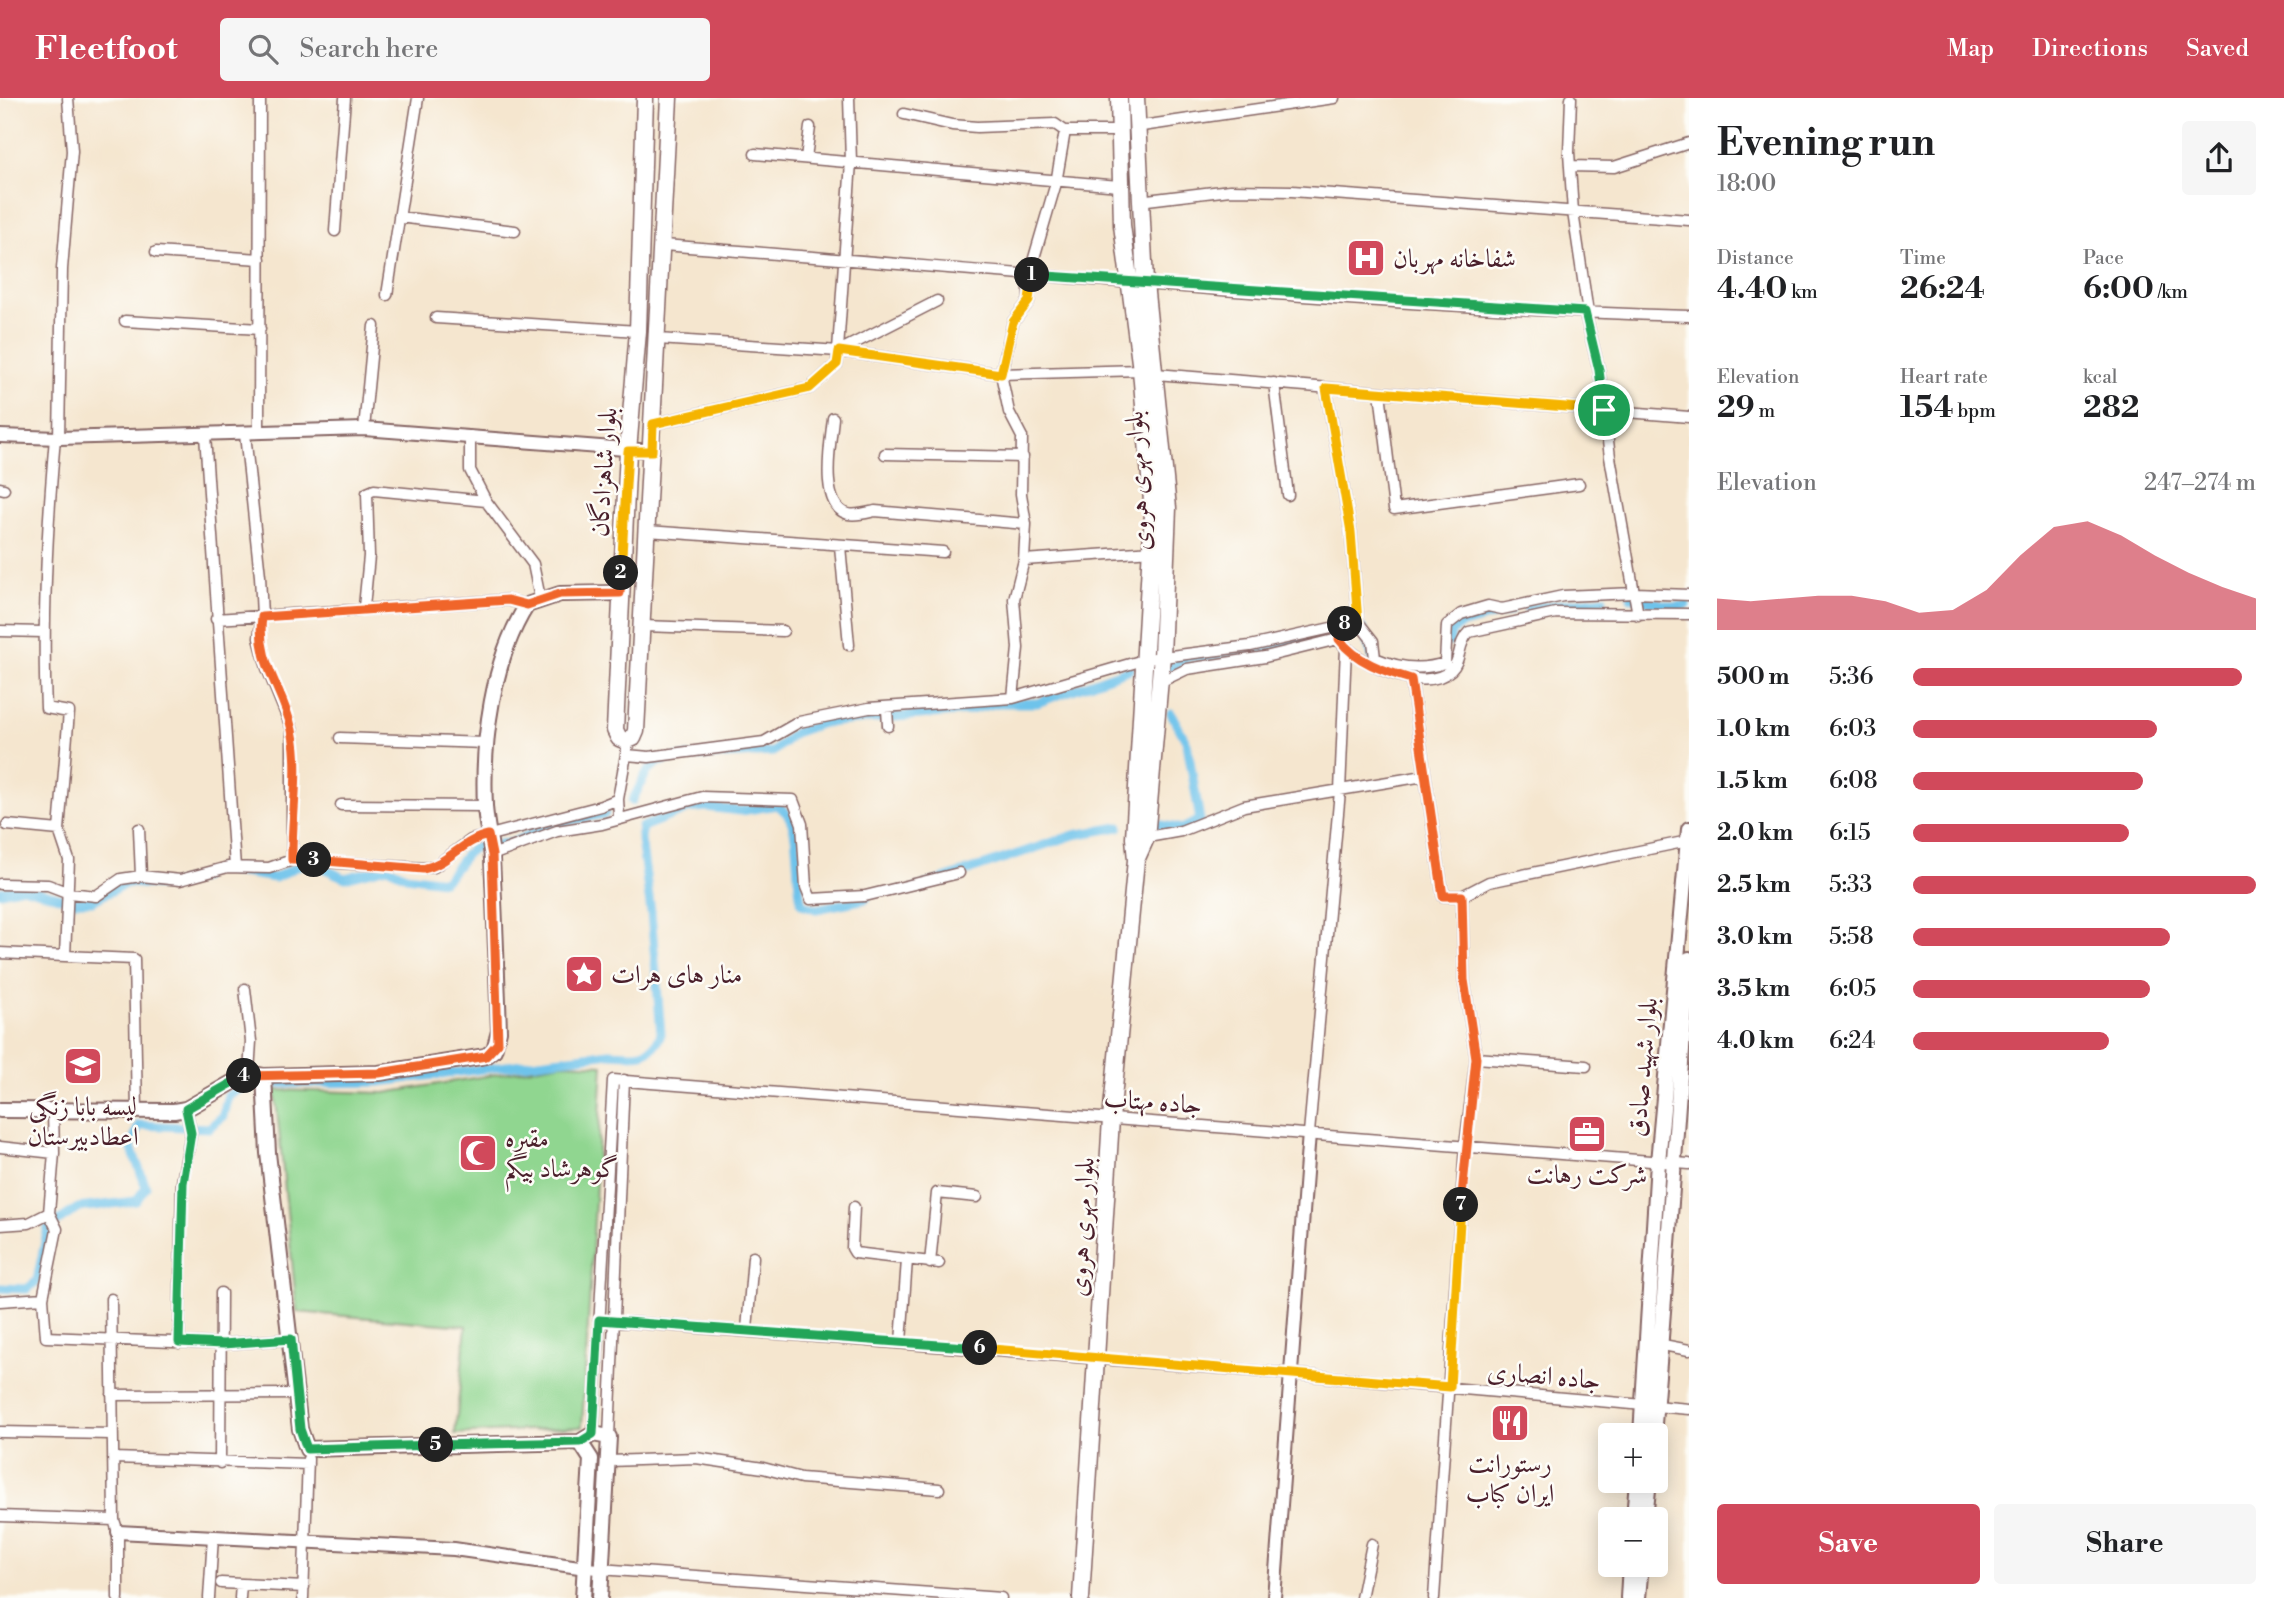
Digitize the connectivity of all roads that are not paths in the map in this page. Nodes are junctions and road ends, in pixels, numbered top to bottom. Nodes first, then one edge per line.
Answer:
1 (68, 98) edge
2 (260, 98) edge
3 (345, 98) edge
4 (418, 98) edge
5 (645, 98) edge
6 (669, 98) edge
7 (849, 98) edge
8 (1119, 98) edge
9 (1136, 98) edge
10 (1333, 98) edge
11 (1571, 98) edge
12 (1284, 102) edge
13 (904, 114) dead end
14 (810, 127) dead end
15 (1127, 129) junction
16 (1065, 131) junction
17 (1689, 143) edge
18 (755, 154) dead end
19 (806, 158) junction
20 (851, 162) junction
21 (1570, 166) junction
22 (1056, 183) junction
23 (1119, 186) junction
24 (1139, 201) junction
25 (1573, 212) junction
26 (399, 217) junction
27 (1689, 220) edge
28 (335, 231) dead end
29 (515, 231) dead end
30 (662, 245) junction
31 (156, 251) dead end
32 (260, 259) junction
33 (846, 259) junction
34 (1029, 275) junction
35 (1137, 283) junction
36 (387, 295) dead end
37 (937, 301) dead end
38 (1587, 313) junction
39 (1689, 316) edge
40 (436, 318) dead end
41 (125, 321) dead end
42 (374, 326) dead end
43 (260, 329) junction
44 (638, 331) junction
45 (658, 339) junction
46 (839, 351) junction
47 (1148, 372) junction
48 (1001, 374) junction
49 (1274, 383) junction
50 (1326, 388) junction
51 (1380, 392) junction
52 (1604, 410) junction
53 (1689, 417) edge
54 (833, 418) dead end
55 (653, 424) junction
56 (364, 429) junction
57 (260, 433) junction
58 (246, 434) junction
59 (205, 435) junction
60 (0, 436) edge
61 (470, 436) junction
62 (57, 438) junction
63 (628, 451) junction
64 (652, 451) junction
65 (885, 454) dead end
66 (1023, 457) junction
67 (1578, 484) dead end
68 (1288, 495) dead end
69 (486, 501) junction
70 (1026, 524) junction
71 (647, 531) junction
72 (840, 546) junction
73 (1152, 551) junction
74 (943, 552) dead end
75 (1024, 560) junction
76 (620, 593) junction
77 (1689, 595) edge
78 (540, 598) junction
79 (1636, 602) junction
80 (527, 605) junction
81 (364, 607) junction
82 (1689, 614) edge
83 (262, 617) junction
84 (216, 619) junction
85 (1358, 622) junction
86 (1340, 624) junction
87 (643, 626) junction
88 (0, 631) edge
89 (783, 631) dead end
90 (43, 632) junction
91 (1339, 639) junction
92 (849, 645) dead end
93 (1346, 648) junction
94 (1154, 657) junction
95 (1411, 679) junction
96 (1160, 682) junction
97 (1013, 698) junction
98 (887, 709) junction
99 (888, 726) dead end
100 (340, 738) dead end
101 (485, 743) junction
102 (627, 748) junction
103 (1424, 776) junction
104 (1340, 791) junction
105 (618, 799) junction
106 (341, 805) dead end
107 (485, 806) junction
108 (619, 817) junction
109 (7, 825) dead end
110 (139, 829) dead end
111 (1689, 829) edge
112 (59, 830) junction
113 (488, 835) junction
114 (1140, 838) junction
115 (1688, 841) edge
116 (492, 855) junction
117 (292, 860) junction
118 (235, 867) junction
119 (959, 873) dead end
120 (141, 876) junction
121 (0, 884) edge
122 (69, 893) junction
123 (1462, 896) junction
124 (0, 953) edge
125 (65, 956) junction
126 (1689, 959) edge
127 (244, 989) dead end
128 (1476, 1058) junction
129 (1586, 1066) dead end
130 (249, 1073) junction
131 (619, 1080) junction
132 (264, 1083) junction
133 (0, 1110) edge
134 (53, 1111) junction
135 (137, 1111) junction
136 (187, 1115) junction
137 (1111, 1119) junction
138 (1309, 1133) junction
139 (1465, 1146) junction
140 (0, 1147) edge
141 (54, 1153) junction
142 (1665, 1163) junction
143 (1689, 1164) edge
144 (978, 1197) dead end
145 (853, 1207) dead end
146 (49, 1213) junction
147 (0, 1225) edge
148 (753, 1257) dead end
149 (907, 1260) junction
150 (220, 1293) dead end
151 (43, 1298) junction
152 (111, 1299) dead end
153 (0, 1301) edge
154 (599, 1320) junction
155 (613, 1320) junction
156 (747, 1330) junction
157 (110, 1337) junction
158 (291, 1339) junction
159 (179, 1342) junction
160 (901, 1342) junction
161 (223, 1344) junction
162 (1663, 1345) junction
163 (1689, 1350) edge
164 (1098, 1358) junction
165 (1293, 1374) junction
166 (1450, 1387) junction
167 (296, 1394) junction
168 (111, 1395) junction
169 (221, 1396) junction
170 (1649, 1406) junction
171 (1689, 1409) edge
172 (1644, 1423) edge
173 (1651, 1423) edge
174 (0, 1432) edge
175 (112, 1434) junction
176 (609, 1437) junction
177 (587, 1438) junction
178 (307, 1456) junction
179 (113, 1458) junction
180 (609, 1461) junction
181 (220, 1463) junction
182 (939, 1489) dead end
183 (0, 1516) edge
184 (116, 1526) junction
185 (212, 1537) junction
186 (307, 1541) junction
187 (1372, 1544) dead end
188 (586, 1568) junction
189 (601, 1569) junction
190 (1629, 1577) edge
191 (1640, 1577) edge
192 (220, 1583) dead end
193 (241, 1584) junction
194 (303, 1592) edge
195 (118, 1598) edge
196 (209, 1598) edge
197 (240, 1598) edge
198 (583, 1598) edge
199 (600, 1598) edge
200 (1002, 1598) edge
201 (1081, 1598) edge
202 (1274, 1598) edge
203 (1362, 1598) edge
204 (1434, 1598) edge
205 (1628, 1598) edge
206 (1638, 1598) edge

1 - 62 street
2 - 32 street
3 - 28 street
4 - 26 street
5 - 44 main road, بلوار شاهزادگان
6 - 30 main road, بلوار شاهزادگان
7 - 20 street
8 - 15 main road, بلوار مهری هروی
9 - 15 main road, بلوار مهری هروی
10 - 12 street
11 - 21 street
12 - 15 street
13 - 16 street
14 - 19 street
15 - 16 street
15 - 23 main road, بلوار مهری هروی
15 - 24 main road, بلوار مهری هروی
16 - 22 street
17 - 21 street
18 - 19 street
19 - 20 street
20 - 22 street
20 - 33 street
21 - 25 street
22 - 23 street
22 - 34 street
23 - 35 main road, بلوار مهری هروی
24 - 25 street
24 - 35 main road, بلوار مهری هروی
25 - 27 street
25 - 38 street
26 - 29 street
26 - 36 street
30 - 33 street
30 - 45 main road, بلوار شاهزادگان
31 - 32 street
32 - 43 street
33 - 34 street
33 - 46 street
34 - 35 street
34 - 48 street
35 - 38 street
35 - 47 main road, بلوار مهری هروی
37 - 46 street
38 - 39 street
38 - 52 street
40 - 44 street
41 - 43 street
42 - 56 street
43 - 57 street
44 - 63 main road, بلوار شاهزادگان
45 - 46 street
45 - 55 main road, بلوار شاهزادگان
46 - 48 street
46 - 55 street
47 - 48 street
47 - 49 street
47 - 73 main road, بلوار مهری هروی
47 - 94 main road, بلوار مهری هروی
48 - 66 street
49 - 50 street
49 - 68 street
50 - 51 street
50 - 85 street
51 - 52 street
51 - 67 street
52 - 53 street
52 - 79 street
54 - 70 street
55 - 64 main road, بلوار شاهزادگان
56 - 57 street
56 - 61 street
57 - 58 street
58 - 59 street
58 - 83 street
59 - 62 street
59 - 84 street
60 - 62 street
61 - 63 street
61 - 69 street
62 - 90 street
63 - 64 street
63 - 76 main road, بلوار شاهزادگان
64 - 71 main road, بلوار شاهزادگان
65 - 66 street
66 - 70 street
69 - 78 street
69 - 81 street
70 - 75 street
71 - 72 street
71 - 87 main road, بلوار شاهزادگان
72 - 74 street
72 - 92 street
73 - 75 street
73 - 94 main road, بلوار مهری هروی
75 - 97 street
76 - 78 main road
76 - 102 main road, بلوار شاهزادگان
77 - 79 street
78 - 80 main road
79 - 82 street
79 - 85 street
79 - 95 street
80 - 81 street
80 - 101 main road
81 - 83 street
83 - 84 street
83 - 117 street
84 - 118 street
85 - 86 street
86 - 91 street
86 - 94 street
87 - 89 street
87 - 102 main road, بلوار شاهزادگان
88 - 90 street
90 - 112 street
91 - 93 street
91 - 96 street
93 - 95 street
93 - 104 street
94 - 96 main road, بلوار مهری هروی
94 - 97 street
94 - 114 main road, بلوار مهری هروی
95 - 103 street
96 - 114 main road, بلوار مهری هروی
97 - 98 street
98 - 99 street
98 - 102 street
100 - 101 street
101 - 107 main road
102 - 105 street
103 - 104 street
103 - 123 street
104 - 114 street
104 - 138 street
105 - 108 street
105 - 113 street
106 - 107 street
107 - 113 main road
108 - 116 street
108 - 119 street
109 - 112 street
110 - 120 street
111 - 115 main road, بلوار شهید صادق
112 - 122 street
113 - 116 main road
113 - 117 street
114 - 137 main road, بلوار مهری هروی
115 - 123 street
115 - 142 main road, بلوار شهید صادق
116 - 132 main road
117 - 118 street
118 - 120 street
120 - 122 street
121 - 122 street
122 - 125 street
123 - 128 street
124 - 125 street
125 - 135 street
126 - 142 main road, بلوار شهید صادق
127 - 130 street
128 - 129 street
128 - 139 street
130 - 132 main road
130 - 136 main road
131 - 137 street, جاده مهتاب
131 - 154 street
131 - 155 street
132 - 158 main road
133 - 134 main road
134 - 135 main road
134 - 141 street
135 - 136 main road
136 - 159 street
137 - 138 street, جاده مهتاب
137 - 164 main road, بلوار مهری هروی
138 - 139 street, جاده مهتاب
138 - 165 street
139 - 142 street, جاده مهتاب
139 - 166 street
140 - 141 street
141 - 146 street
142 - 143 street, جاده مهتاب
142 - 162 main road, بلوار شهید صادق
142 - 170 main road, بلوار شهید صادق
144 - 149 street
145 - 149 street
146 - 147 street
146 - 151 street
148 - 156 street
149 - 160 street
150 - 161 street
151 - 153 street
151 - 157 street
152 - 157 street
154 - 155 street, جاده انصاری
154 - 177 street
155 - 156 street, جاده انصاری
155 - 176 street
156 - 160 street, جاده انصاری
157 - 159 street
157 - 168 street
158 - 161 street
158 - 167 main road
159 - 161 street
160 - 164 street, جاده انصاری
161 - 169 street
162 - 163 street
162 - 170 main road, بلوار شهید صادق
164 - 165 street, جاده انصاری
164 - 201 main road, بلوار مهری هروی
165 - 166 street, جاده انصاری
165 - 202 street
166 - 170 street, جاده انصاری
166 - 204 street
167 - 169 street
167 - 178 main road
168 - 169 street
168 - 175 street
169 - 181 street
170 - 171 street, جاده انصاری
170 - 172 main road, بلوار شهید صادق
170 - 173 main road, بلوار شهید صادق
174 - 175 street
175 - 179 street
176 - 177 main road
176 - 180 main road
177 - 178 main road
177 - 188 main road
178 - 181 street
178 - 186 street
179 - 181 street
179 - 184 street
180 - 182 street
180 - 189 main road
183 - 184 street
184 - 185 street
184 - 195 street
185 - 186 street
185 - 196 street
186 - 188 street
186 - 194 street
187 - 203 street
188 - 189 street
188 - 198 main road
189 - 199 main road
189 - 200 street
190 - 205 main road
191 - 206 main road
192 - 193 street
193 - 194 street
193 - 197 street

